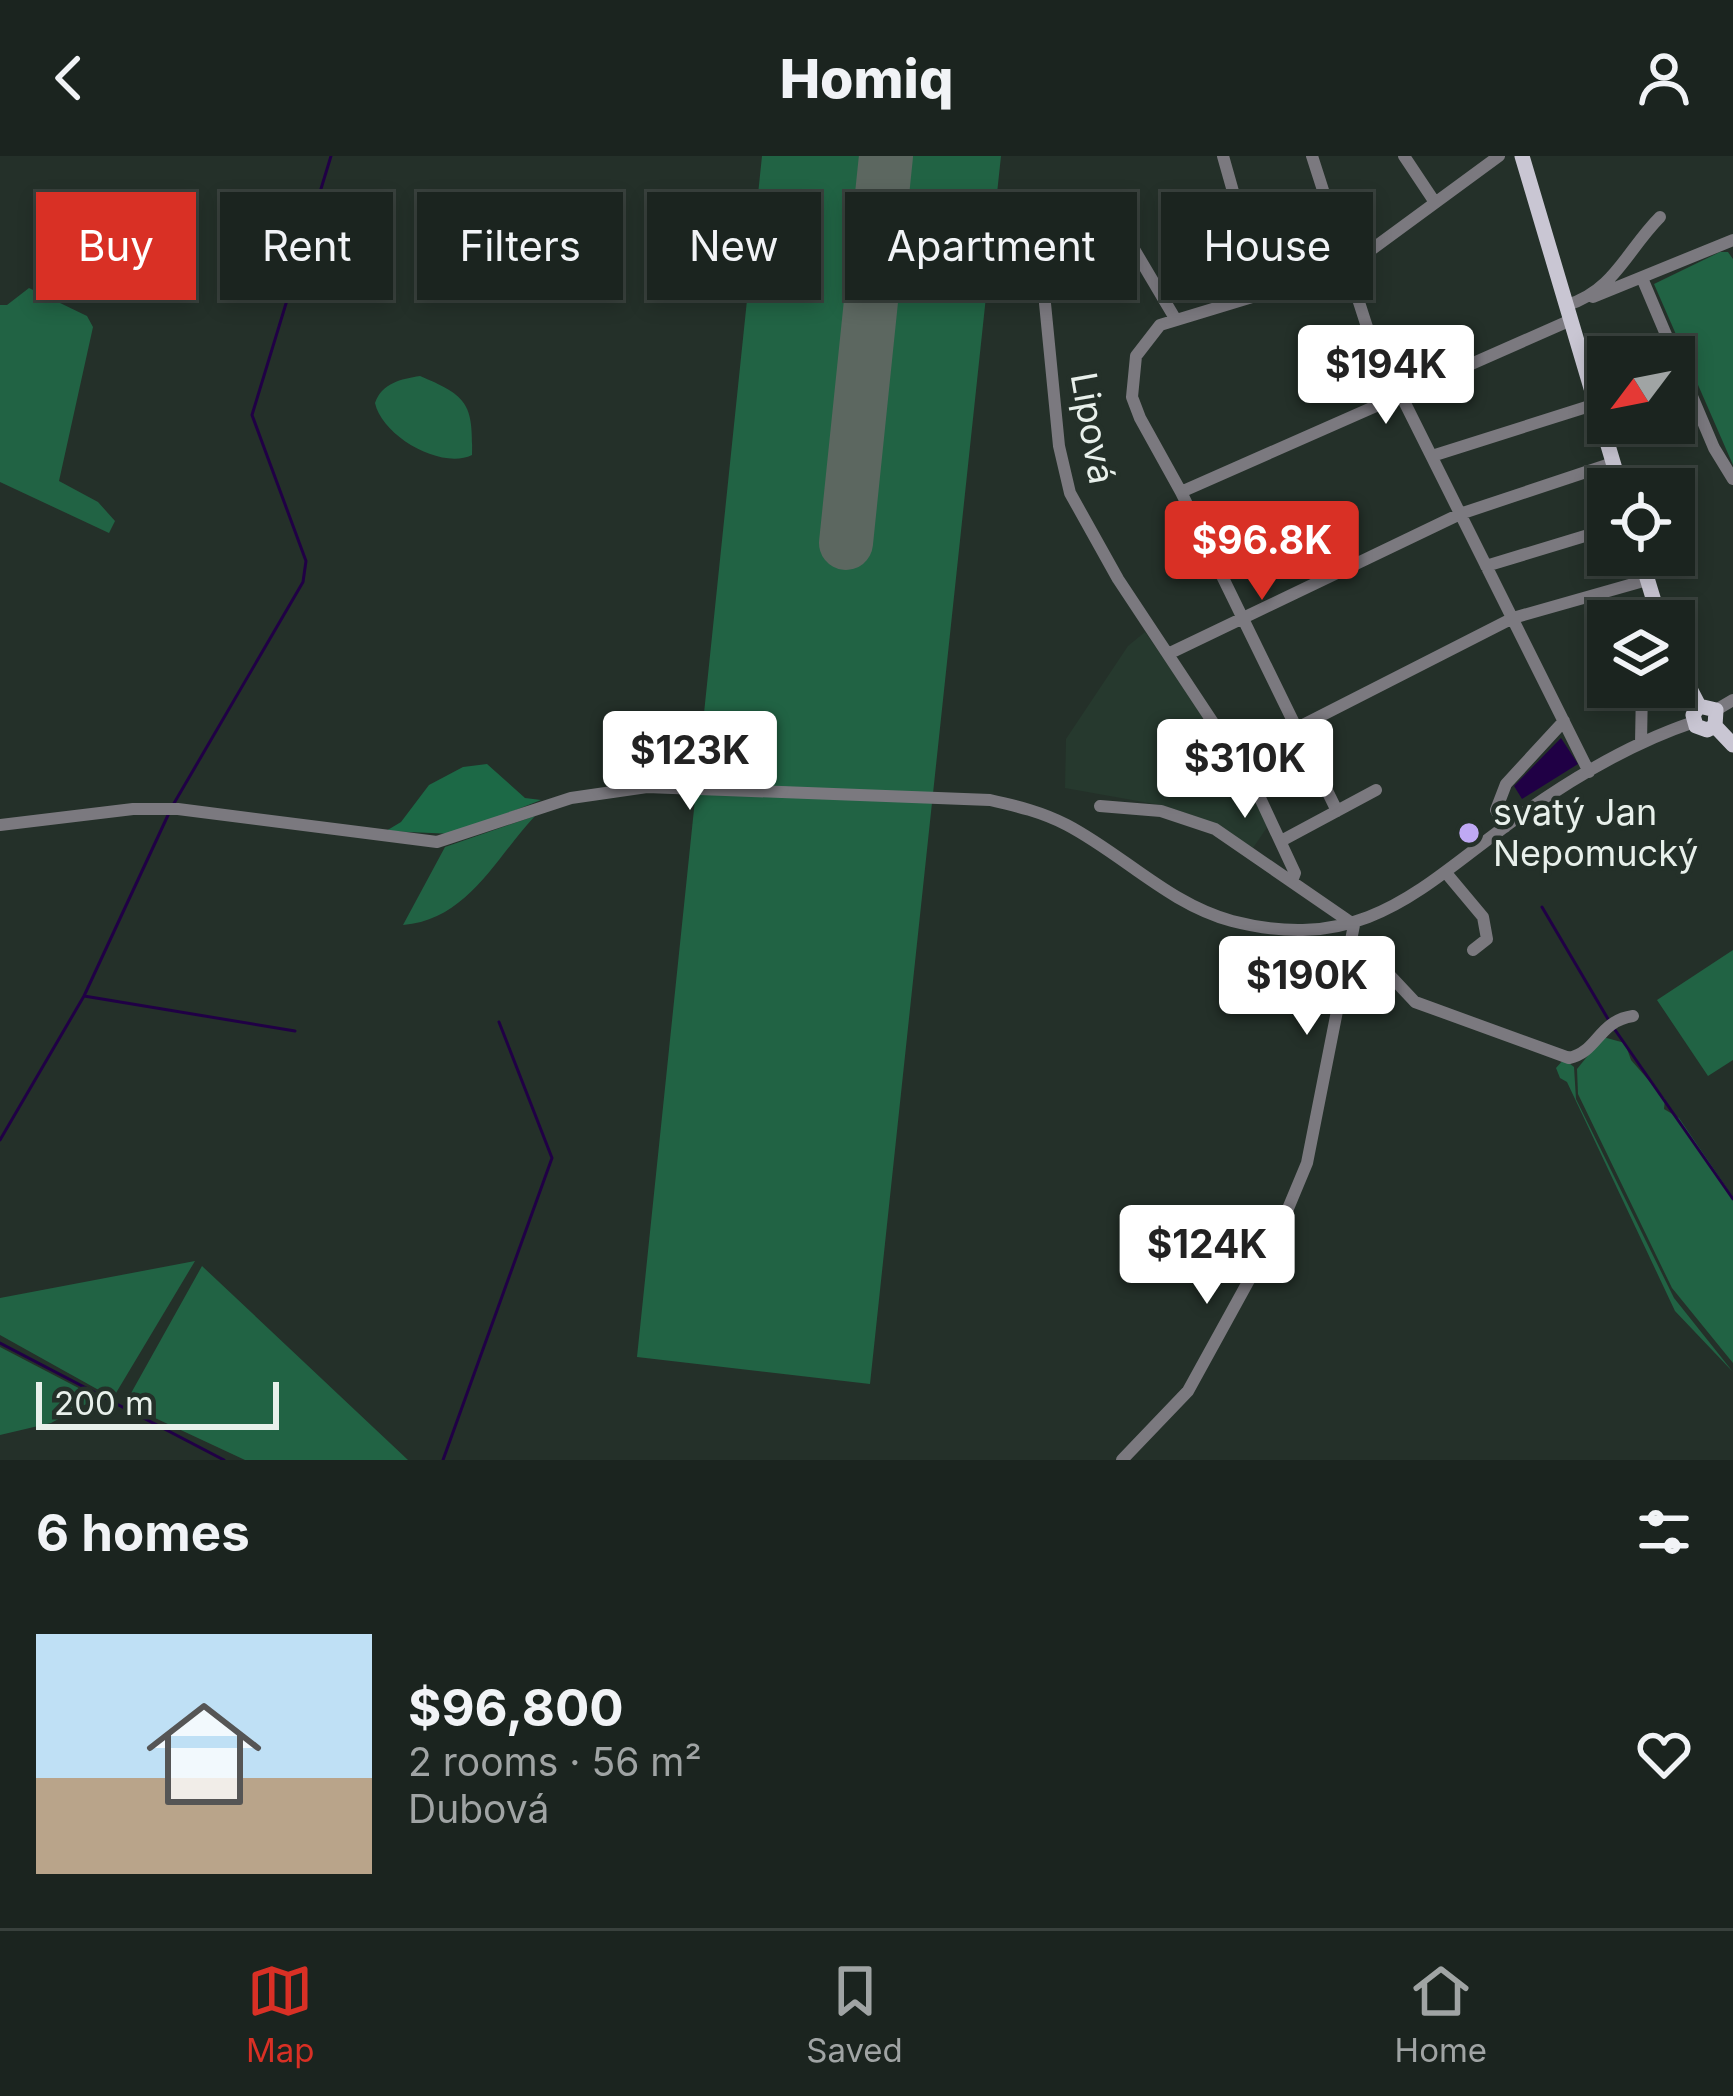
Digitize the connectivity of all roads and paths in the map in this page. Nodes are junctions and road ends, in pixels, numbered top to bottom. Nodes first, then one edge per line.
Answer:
1 (1223, 156) edge
2 (1312, 156) edge
3 (1404, 156) edge
4 (1499, 156) edge
5 (1522, 156) edge
6 (1233, 192) edge
7 (1323, 192) edge
8 (1434, 201) junction
9 (1660, 217) dead end
10 (1733, 241) edge
11 (1373, 248) edge
12 (1137, 254) edge
13 (1642, 278) junction
14 (1593, 297) junction
15 (1045, 300) edge
16 (1242, 300) edge
17 (1356, 300) edge
18 (1569, 312) junction
19 (1176, 320) junction
20 (1587, 373) edge
21 (1401, 394) junction
22 (1587, 407) edge
23 (1608, 444) edge
24 (1432, 456) junction
25 (1613, 463) junction
26 (1615, 468) edge
27 (1733, 479) edge
28 (1181, 492) junction
29 (1460, 514) junction
30 (1587, 535) edge
31 (1486, 566) junction
32 (1646, 576) edge
33 (1647, 580) junction
34 (1653, 600) edge
35 (1513, 618) junction
36 (1244, 621) junction
37 (1168, 654) junction
38 (1733, 700) edge
39 (1642, 708) edge
40 (1694, 708) edge
41 (1696, 714) junction
42 (1715, 718) junction
43 (1564, 721) junction
44 (1298, 726) junction
45 (1641, 743) junction
46 (1733, 745) edge
47 (1238, 758) junction
48 (1589, 772) junction
49 (1376, 790) dead end
50 (1100, 806) dead end
51 (1337, 812) junction
52 (0, 825) edge
53 (1505, 827) junction
54 (1281, 841) junction
55 (1447, 874) junction
56 (1292, 881) junction
57 (1322, 901) junction
58 (1354, 925) junction
59 (1309, 930) junction
60 (1349, 945) junction
61 (1473, 950) dead end
62 (1634, 1016) dead end
63 (1122, 1460) edge

1 - 6 street
2 - 7 street
3 - 8 street
4 - 8 street
5 - 18 main road
8 - 11 street
9 - 14 street
10 - 13 street
12 - 19 street
13 - 14 street
13 - 27 street
14 - 18 street
15 - 37 street, Lipová
16 - 19 street
17 - 21 street
18 - 20 main road
18 - 21 street
19 - 28 street
21 - 24 street
21 - 28 street
22 - 24 street
23 - 25 main road
24 - 29 street
25 - 26 main road
25 - 29 street
28 - 36 street
29 - 31 street
29 - 36 street
30 - 31 street
31 - 35 street
32 - 33 main road
33 - 34 main road
33 - 35 street
35 - 43 street
35 - 44 street
36 - 37 street
36 - 44 street
37 - 47 street, Lipová
38 - 42 street
39 - 45 street
40 - 41 main road
41 - 42 main road
41 - 45 street
42 - 46 main road
43 - 48 street
43 - 53 street
44 - 47 street
44 - 51 street
45 - 48 street
47 - 54 street, Lipová
48 - 53 street
49 - 51 street
50 - 56 street
51 - 54 street
52 - 59 street
53 - 55 street
54 - 56 street, Lipová
55 - 58 street
55 - 61 street
56 - 57 street
57 - 58 street
57 - 59 street
58 - 59 street
58 - 60 street
60 - 62 street
60 - 63 street

